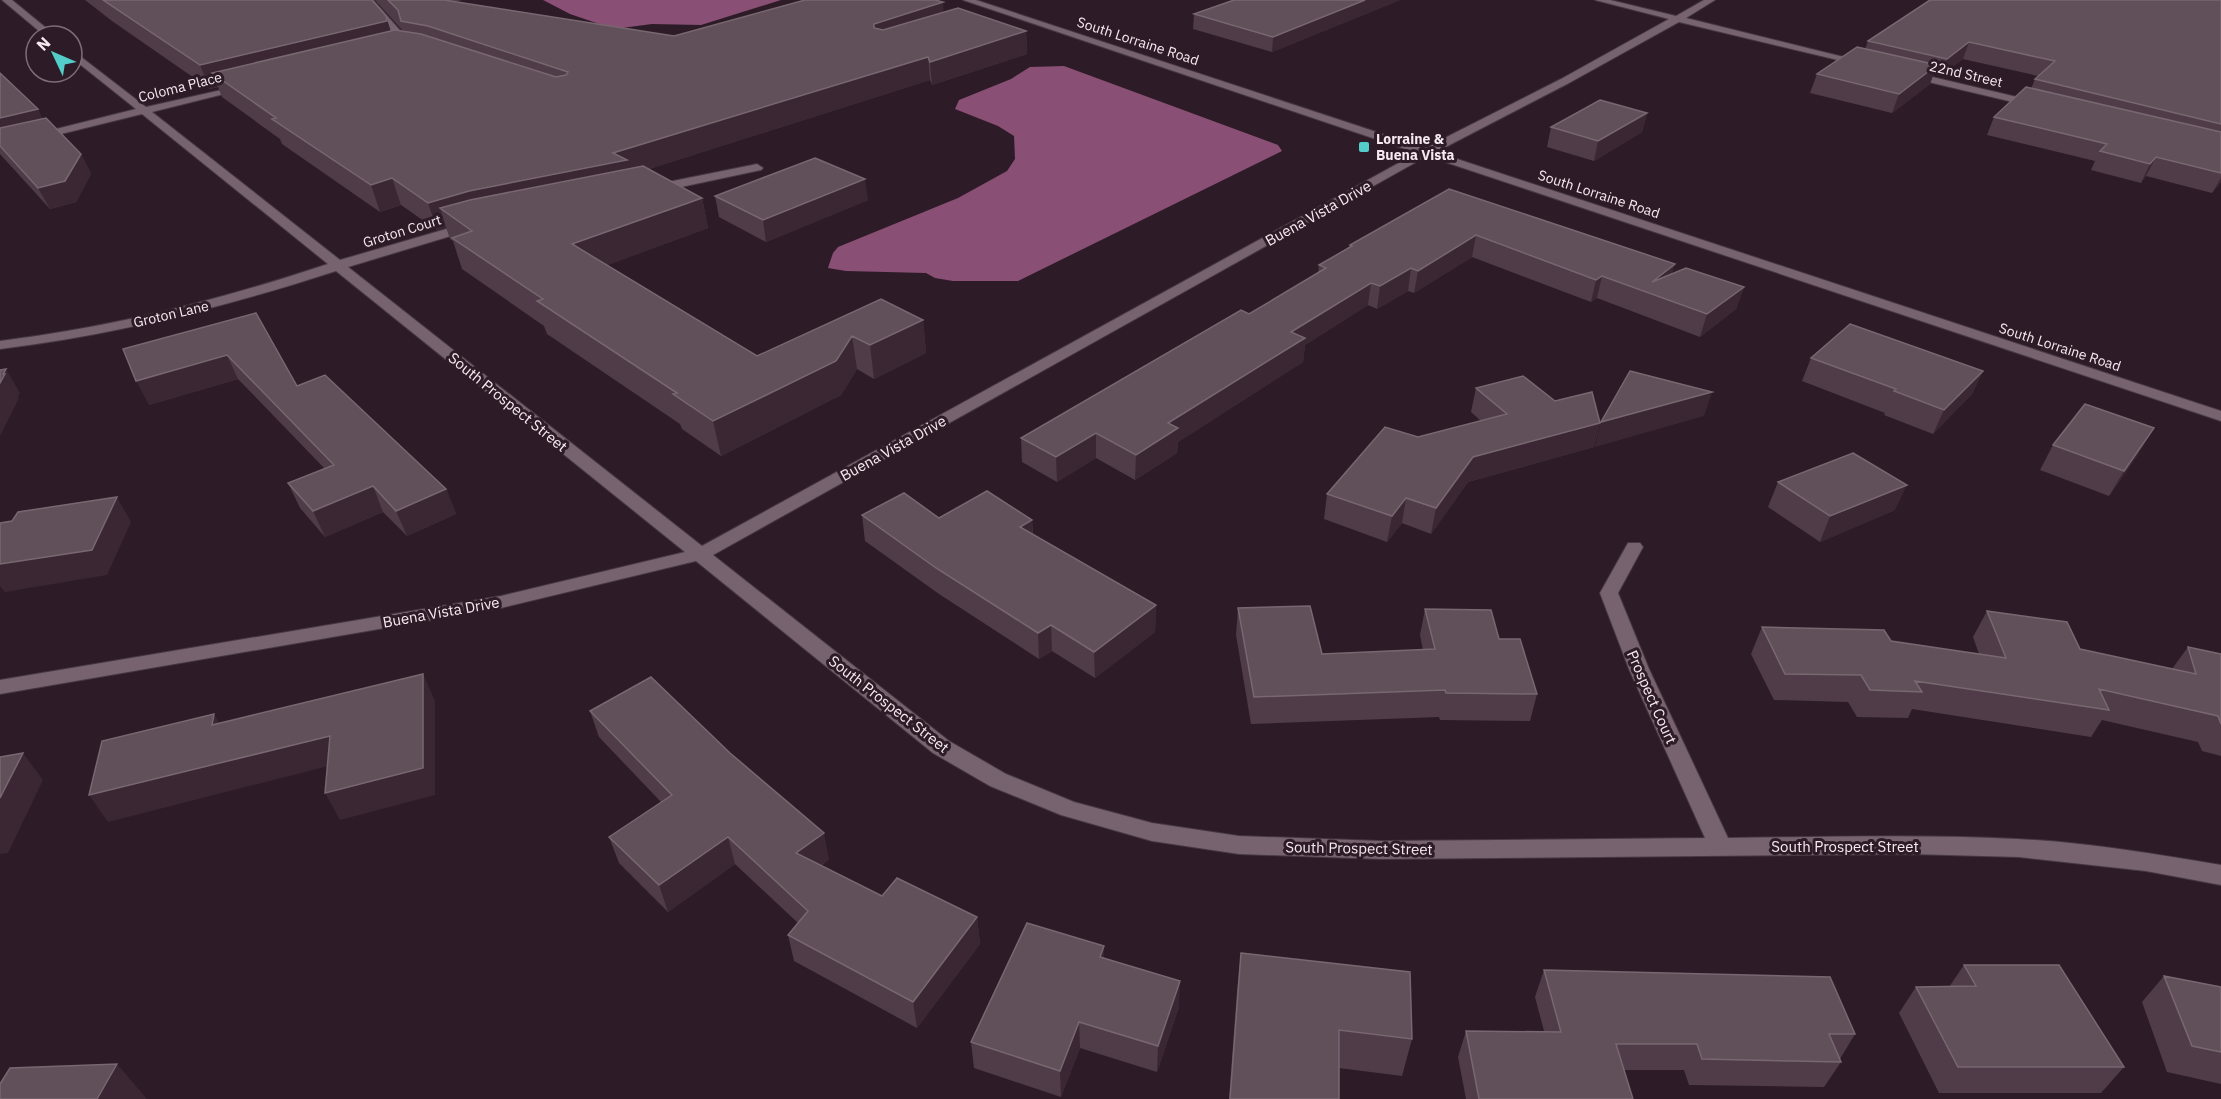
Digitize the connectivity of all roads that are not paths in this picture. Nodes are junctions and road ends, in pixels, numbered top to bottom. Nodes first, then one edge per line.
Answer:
1 (6, 0) edge
2 (368, 0) edge
3 (968, 0) edge
4 (1599, 0) edge
5 (1711, 0) edge
6 (1002, 11) junction
7 (983, 17) edge
8 (1676, 18) junction
9 (36, 24) edge
10 (402, 49) edge
11 (84, 63) edge
12 (1876, 66) edge
13 (1898, 72) edge
14 (256, 83) edge
15 (2053, 109) edge
16 (144, 111) junction
17 (0, 146) edge
18 (1427, 152) junction
19 (757, 168) dead end
20 (641, 191) edge
21 (478, 224) edge
22 (339, 267) junction
23 (0, 345) edge
24 (2221, 416) edge
25 (1634, 547) dead end
26 (699, 555) junction
27 (0, 687) edge
28 (1720, 847) junction
29 (2221, 875) edge

1 - 9 street
2 - 10 street
3 - 6 street, South Lorraine Road
4 - 8 street
5 - 8 street, Buena Vista Drive
6 - 7 street
6 - 18 street, South Lorraine Road
8 - 12 street
8 - 18 street, Buena Vista Drive
11 - 16 street, South Prospect Street
13 - 15 street, 22nd Street
14 - 16 street, Coloma Place
16 - 17 street, Coloma Place
16 - 22 street, South Prospect Street
18 - 24 street, South Lorraine Road
18 - 26 street, Buena Vista Drive
19 - 20 street
21 - 22 street, Groton Court
22 - 23 street, Groton Lane
22 - 26 street, South Prospect Street
25 - 28 street, Prospect Court
26 - 27 street, Buena Vista Drive
26 - 28 street, South Prospect Street
28 - 29 street, South Prospect Street

